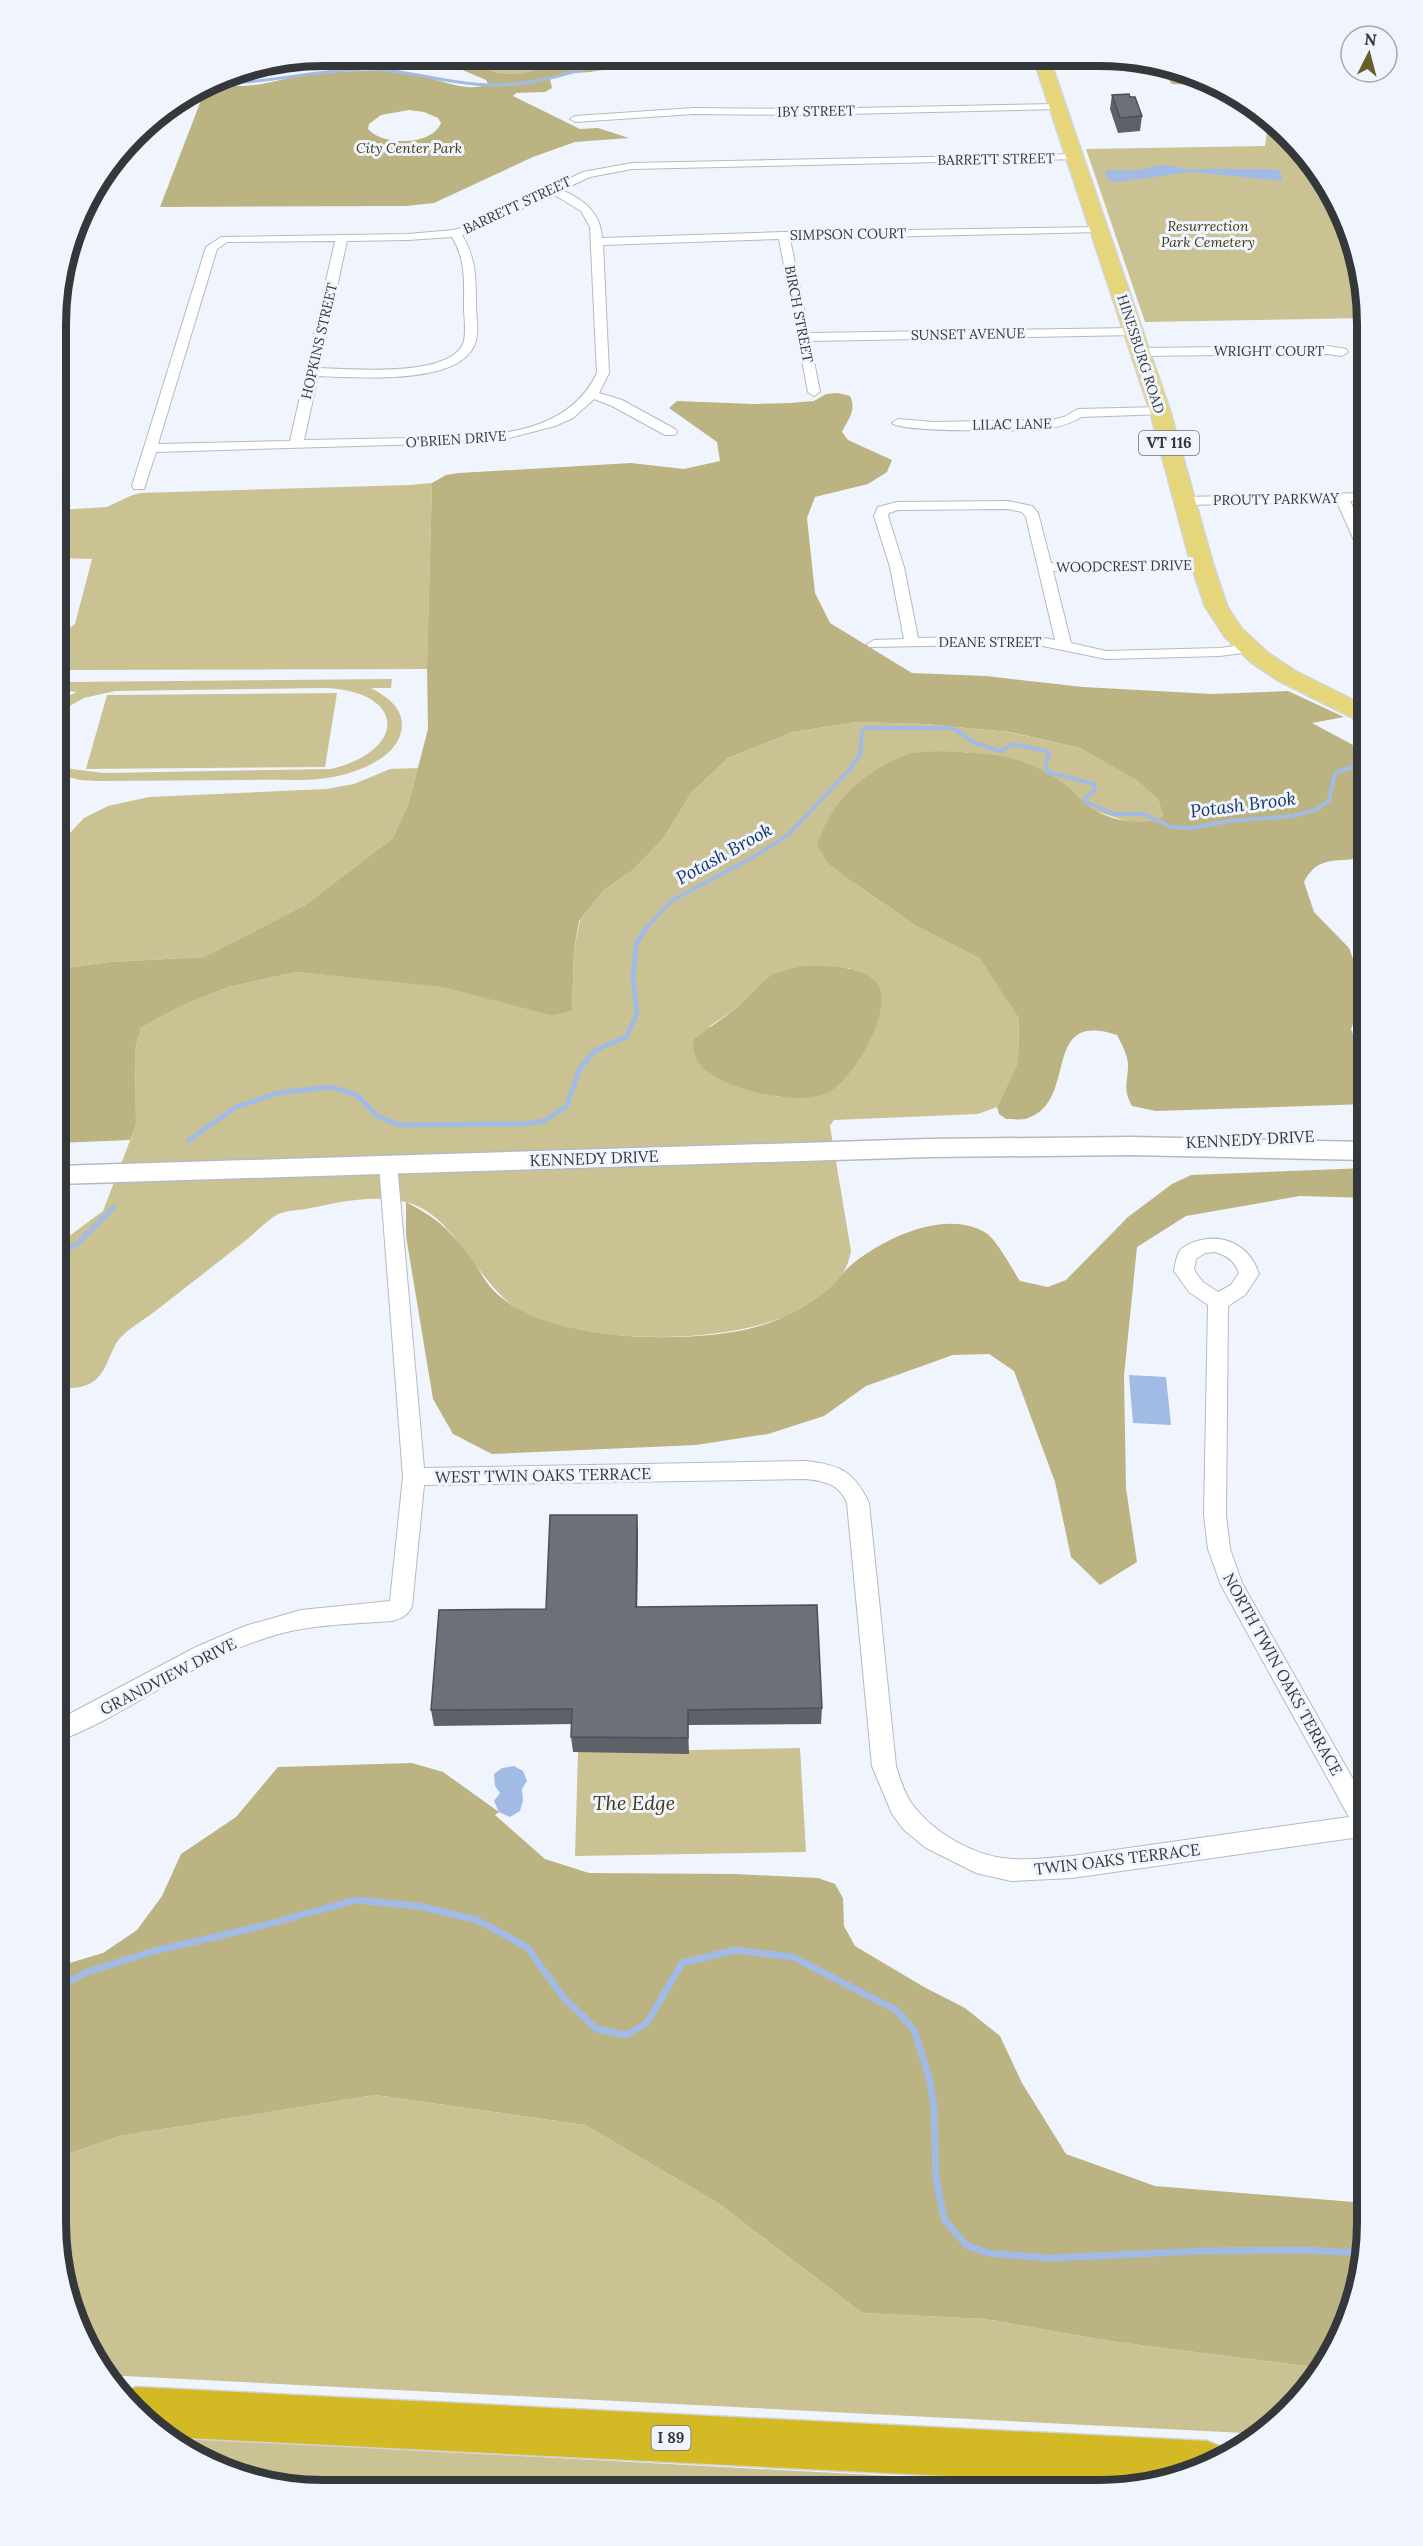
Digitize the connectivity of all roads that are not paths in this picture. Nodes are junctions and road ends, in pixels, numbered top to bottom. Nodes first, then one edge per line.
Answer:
1 (1043, 66) edge
2 (1058, 107) junction
3 (575, 119) dead end
4 (1075, 157) junction
5 (553, 190) junction
6 (1099, 229) junction
7 (455, 233) junction
8 (784, 235) junction
9 (342, 237) junction
10 (597, 242) junction
11 (1133, 332) junction
12 (803, 337) junction
13 (1141, 355) junction
14 (312, 372) junction
15 (814, 392) dead end
16 (593, 395) junction
17 (1160, 411) junction
18 (898, 423) dead end
19 (670, 432) dead end
20 (296, 445) junction
21 (151, 448) junction
22 (139, 486) dead end
23 (1357, 497) edge
24 (1342, 498) junction
25 (1185, 501) junction
26 (1357, 532) edge
27 (1202, 564) junction
28 (1045, 567) junction
29 (912, 643) junction
30 (874, 644) dead end
31 (1064, 646) junction
32 (1249, 648) junction
33 (1357, 711) edge
34 (1357, 1132) edge
35 (1132, 1146) junction
36 (1357, 1151) edge
37 (388, 1164) junction
38 (66, 1176) edge
39 (1218, 1302) dead end
40 (414, 1477) junction
41 (842, 1478) joint
42 (66, 1727) edge
43 (1357, 1807) edge
44 (1357, 1826) edge
45 (150, 2412) edge
46 (1190, 2463) edge

1 - 2 main road, HINESBURG ROAD / VT 116
2 - 3 street, IBY STREET
2 - 4 main road, HINESBURG ROAD / VT 116
4 - 5 street, BARRETT STREET
4 - 6 main road, HINESBURG ROAD / VT 116
5 - 7 street, BARRETT STREET
5 - 10 street
6 - 8 street, SIMPSON COURT
6 - 11 main road, HINESBURG ROAD / VT 116
7 - 9 street, BARRETT STREET
7 - 14 street
8 - 10 street, SIMPSON COURT
8 - 12 street, BIRCH STREET
9 - 14 street, HOPKINS STREET
9 - 21 street, BARRETT STREET
10 - 16 street
11 - 12 street, SUNSET AVENUE
11 - 13 main road, HINESBURG ROAD / VT 116
12 - 15 street, BIRCH STREET
13 - 13 street, WRIGHT COURT
13 - 17 main road, HINESBURG ROAD / VT 116
14 - 20 street, HOPKINS STREET
16 - 19 street
16 - 20 street, O'BRIEN DRIVE
17 - 18 street, LILAC LANE
17 - 25 main road, HINESBURG ROAD / VT 116
20 - 21 street, O'BRIEN DRIVE
21 - 22 street, BARRETT STREET
23 - 24 street, PROUTY PARKWAY
24 - 25 street, PROUTY PARKWAY
24 - 26 street
25 - 27 main road, HINESBURG ROAD / VT 116
27 - 28 street, WOODCREST DRIVE
27 - 32 main road, HINESBURG ROAD / VT 116
28 - 29 street, WOODCREST DRIVE
28 - 31 street, WOODCREST DRIVE
29 - 30 street, DEANE STREET
29 - 31 street, DEANE STREET
31 - 32 street, DEANE STREET
32 - 33 main road, HINESBURG ROAD / VT 116
34 - 35 main road, KENNEDY DRIVE
35 - 36 main road, KENNEDY DRIVE
35 - 37 main road, KENNEDY DRIVE
37 - 38 main road, KENNEDY DRIVE
37 - 40 street, WEST TWIN OAKS TERRACE
39 - 43 street, NORTH TWIN OAKS TERRACE
40 - 41 street, WEST TWIN OAKS TERRACE
40 - 42 street, GRANDVIEW DRIVE
41 - 44 street, TWIN OAKS TERRACE
45 - 46 highway, I 89

